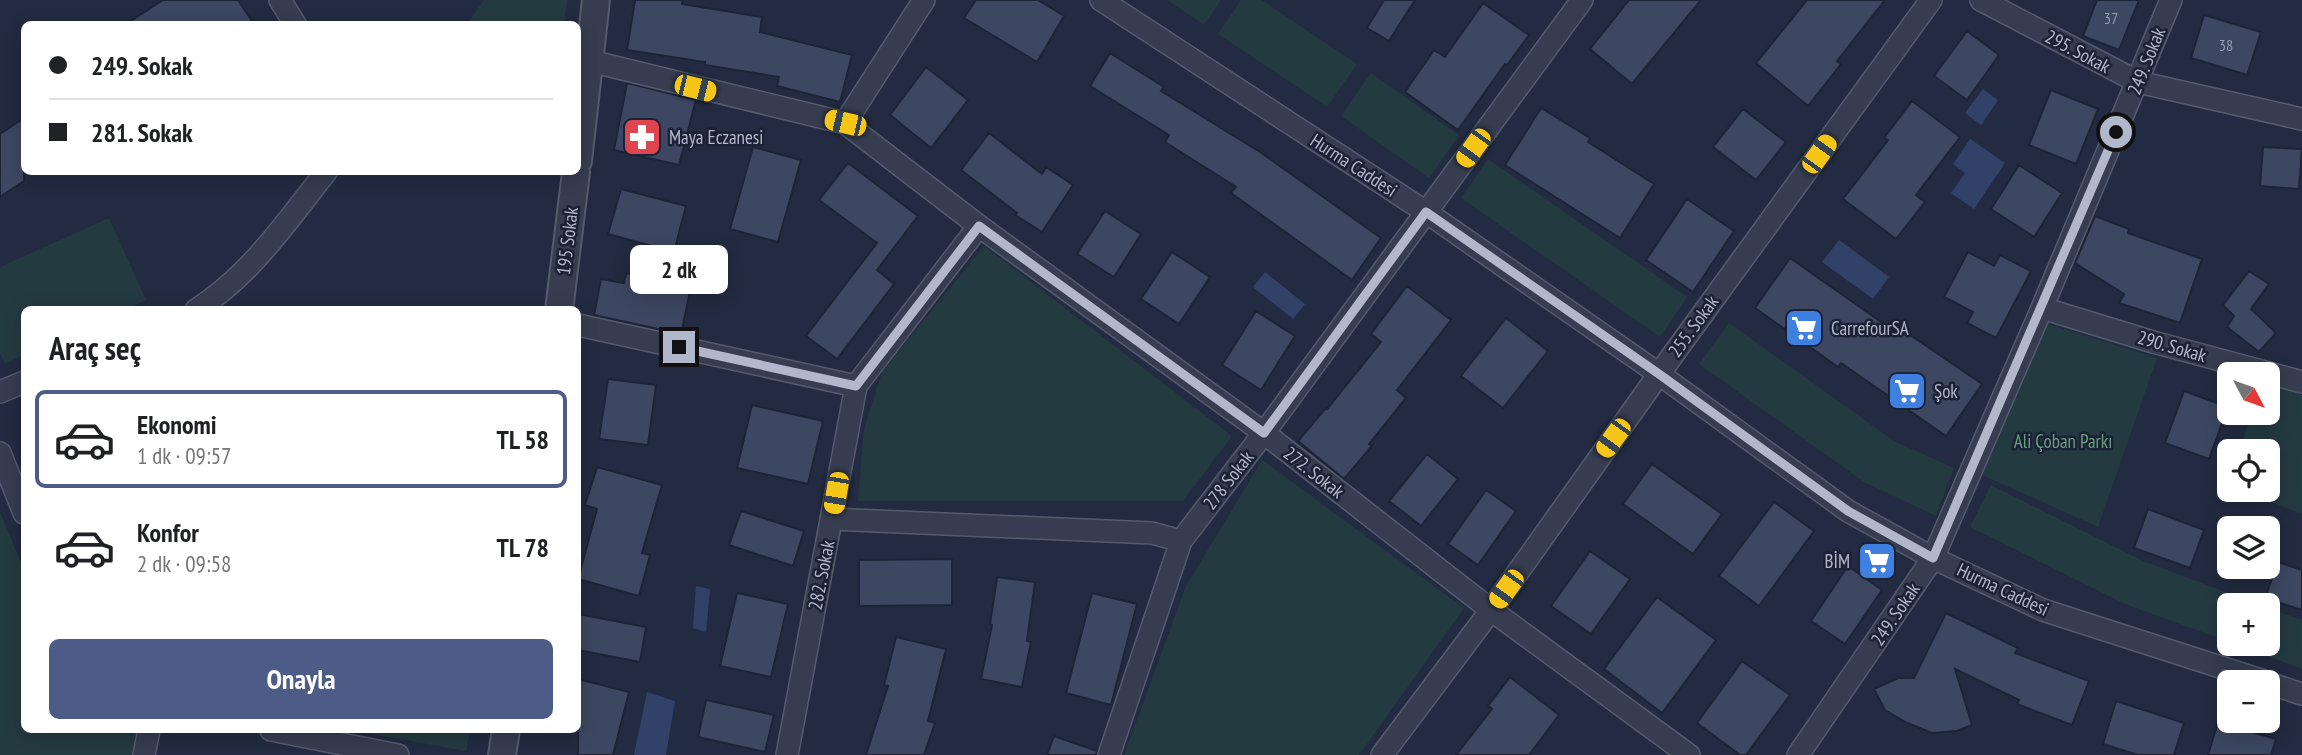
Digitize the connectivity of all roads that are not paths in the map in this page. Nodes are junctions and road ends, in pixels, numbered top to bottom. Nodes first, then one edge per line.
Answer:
1 (280, 0) edge
2 (596, 0) edge
3 (924, 0) edge
4 (1101, 0) edge
5 (1582, 0) edge
6 (1931, 0) edge
7 (1982, 0) edge
8 (2171, 0) edge
9 (293, 21) edge
10 (590, 61) junction
11 (2138, 82) junction
12 (2302, 119) edge
13 (845, 123) junction
14 (581, 136) edge
15 (324, 175) edge
16 (576, 175) edge
17 (1426, 212) junction
18 (979, 226) junction
19 (202, 306) edge
20 (559, 306) edge
21 (2042, 308) junction
22 (581, 326) edge
23 (1659, 374) junction
24 (2302, 382) edge
25 (21, 383) edge
26 (856, 386) junction
27 (0, 392) edge
28 (1264, 433) junction
29 (0, 453) edge
30 (21, 506) edge
31 (831, 519) junction
32 (1181, 541) junction
33 (1933, 558) junction
34 (1491, 610) junction
35 (2228, 670) edge
36 (2280, 687) edge
37 (2302, 694) edge
38 (148, 733) edge
39 (286, 733) edge
40 (506, 733) edge
41 (144, 755) edge
42 (398, 755) edge
43 (502, 755) edge
44 (787, 755) edge
45 (1109, 755) edge
46 (1382, 755) edge
47 (1689, 755) edge
48 (1798, 755) edge

1 - 9 street
2 - 10 street
3 - 13 street
4 - 17 street, Hurma Caddesi
5 - 17 street, 278 Sokak
6 - 23 street, 255. Sokak
7 - 11 street, 295. Sokak
8 - 11 street, 249. Sokak
10 - 13 street, 272. Sokak
10 - 14 street
11 - 12 street, 295. Sokak
11 - 21 street, 249. Sokak
13 - 18 street, 272. Sokak
15 - 19 street
16 - 20 street, 195 Sokak
17 - 23 street, Hurma Caddesi
17 - 28 street, 278 Sokak
18 - 26 street, 282. Sokak
18 - 28 street, 272. Sokak
21 - 24 street, 290. Sokak
21 - 33 street, 249. Sokak
22 - 26 street
23 - 33 street, Hurma Caddesi
23 - 34 street, 255. Sokak
25 - 27 street
26 - 31 street, 282. Sokak
28 - 32 street, 278 Sokak
28 - 34 street, 272. Sokak
29 - 30 street
31 - 32 street
31 - 44 street, 282. Sokak
32 - 45 street, 278 Sokak
33 - 35 street, Hurma Caddesi
33 - 48 street, 249. Sokak
34 - 46 street, 255. Sokak
34 - 47 street, 272. Sokak
36 - 37 street, Hurma Caddesi
38 - 41 street
39 - 42 street
40 - 43 street

